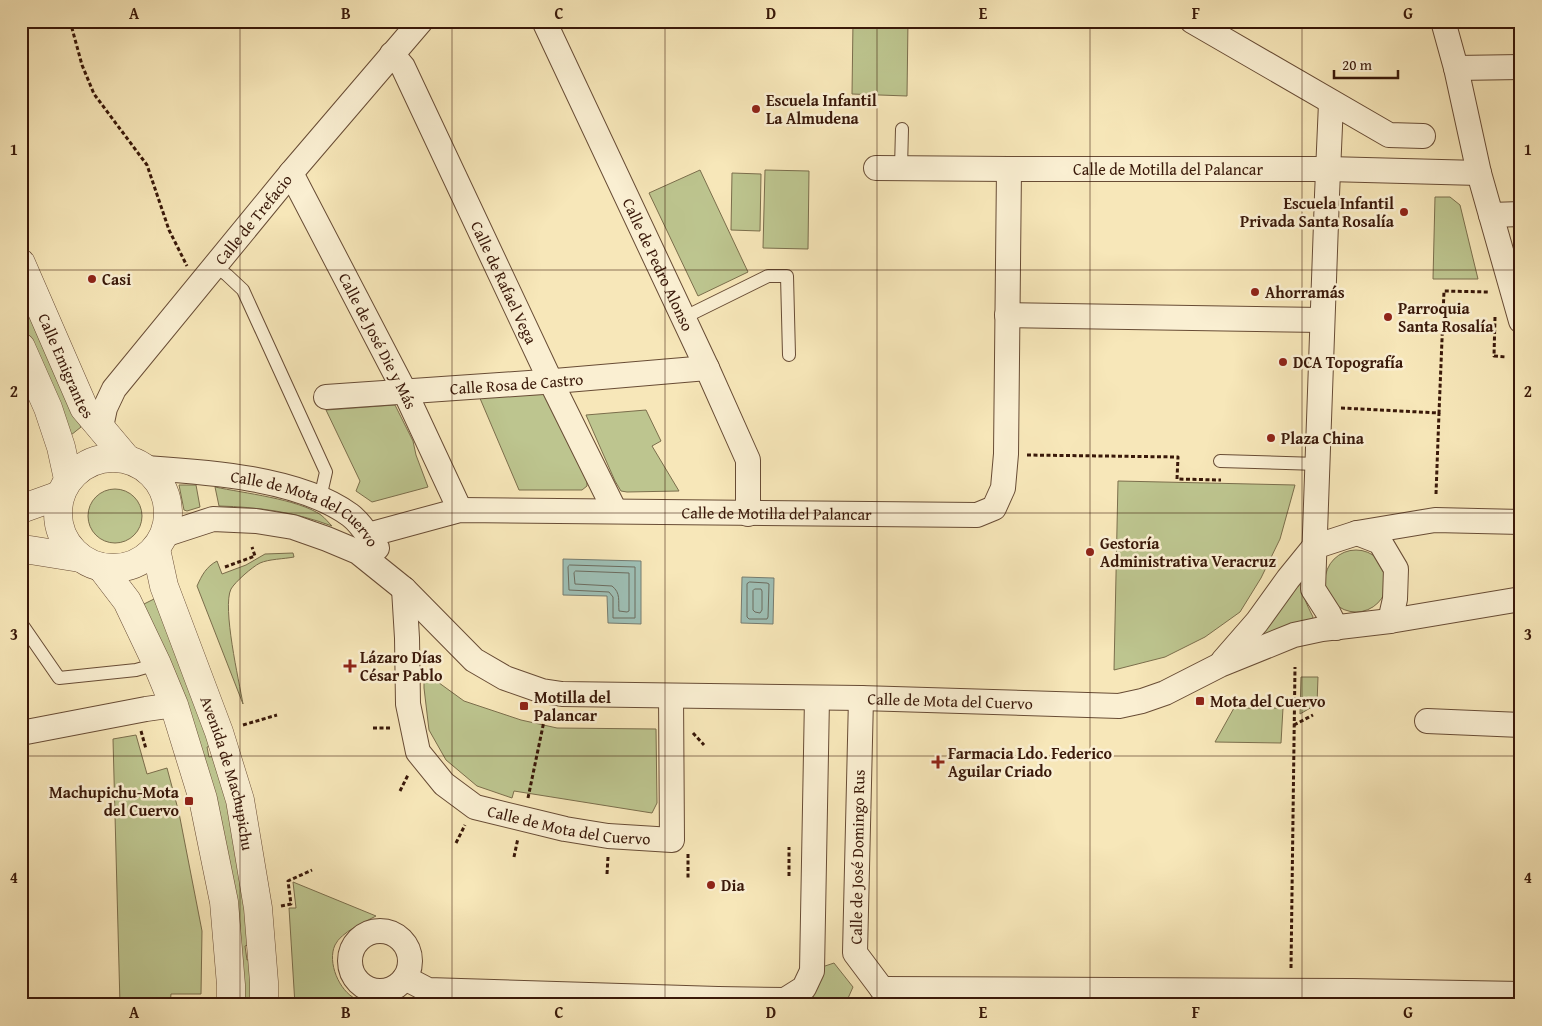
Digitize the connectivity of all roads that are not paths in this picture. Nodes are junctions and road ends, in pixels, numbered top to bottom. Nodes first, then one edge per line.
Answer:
1 (420, 21) edge
2 (544, 21) edge
3 (1192, 21) edge
4 (1443, 21) edge
5 (392, 54) junction
6 (1521, 67) edge
7 (1456, 68) junction
8 (1331, 102) junction
9 (902, 129) dead end
10 (1423, 136) dead end
11 (876, 168) dead end
12 (901, 168) junction
13 (1328, 169) junction
14 (1009, 170) junction
15 (291, 173) junction
16 (1479, 173) junction
17 (1491, 214) junction
18 (1521, 214) edge
19 (21, 263) edge
20 (215, 266) junction
21 (1007, 315) junction
22 (683, 318) junction
23 (1322, 320) junction
24 (1521, 321) edge
25 (21, 347) edge
26 (788, 355) dead end
27 (707, 368) junction
28 (551, 382) junction
29 (405, 392) junction
30 (326, 397) dead end
31 (102, 427) junction
32 (1220, 461) dead end
33 (136, 464) junction
34 (1318, 464) junction
35 (64, 487) junction
36 (320, 498) junction
37 (21, 509) edge
38 (460, 510) junction
39 (615, 511) junction
40 (748, 514) junction
41 (1521, 522) edge
42 (1357, 533) junction
43 (368, 535) junction
44 (160, 542) junction
45 (1314, 547) junction
46 (21, 550) edge
47 (90, 563) junction
48 (404, 589) junction
49 (1521, 598) edge
50 (426, 610) junction
51 (1390, 621) junction
52 (21, 623) edge
53 (1336, 628) junction
54 (157, 664) junction
55 (1220, 665) junction
56 (671, 696) junction
57 (817, 698) junction
58 (861, 698) junction
59 (174, 705) junction
60 (1427, 721) dead end
61 (1521, 725) edge
62 (21, 733) edge
63 (406, 978) dead end
64 (1521, 994) edge
65 (878, 997) edge
66 (231, 1005) edge
67 (264, 1005) edge

1 - 5 street, Calle de Trefacio
2 - 22 street, Calle de Pedro Alonso
3 - 8 street
4 - 7 street
5 - 15 street, Calle de Trefacio
5 - 28 street, Calle de Rafael Vega
6 - 7 street
7 - 16 street
8 - 10 street
8 - 13 street
9 - 12 lane
11 - 12 street, Calle de Motilla del Palancar
12 - 14 street, Calle de Motilla del Palancar
13 - 14 street, Calle de Motilla del Palancar
13 - 16 street, Calle de Motilla del Palancar
13 - 23 street
14 - 21 street, Calle de Motilla del Palancar
15 - 20 street, Calle de Trefacio
15 - 29 street, Calle de José Die y Más
16 - 17 street
17 - 18 street
17 - 24 street
19 - 31 street, Calle Emigrantes
20 - 31 street, Calle de Trefacio
20 - 36 lane
21 - 23 street
21 - 40 street, Calle de Motilla del Palancar
22 - 26 lane
22 - 27 street, Calle de Pedro Alonso
23 - 34 street
25 - 35 street
27 - 28 street, Calle Rosa de Castro
27 - 40 street, Calle de Pedro Alonso
28 - 29 street, Calle Rosa de Castro
28 - 39 street, Calle de Rafael Vega
29 - 30 street, Calle Rosa de Castro
29 - 38 street, Calle de José Die y Más
31 - 33 street, Calle Emigrantes
32 - 34 lane
33 - 35 street
33 - 36 street, Calle de Mota del Cuervo
33 - 44 street
34 - 45 street
35 - 37 street
35 - 47 street
36 - 43 street, Calle de Mota del Cuervo
38 - 39 street, Calle de Motilla del Palancar
38 - 43 street, Calle de Motilla del Palancar
39 - 40 street, Calle de Motilla del Palancar
41 - 42 street
42 - 45 street
42 - 51 street
43 - 50 street, Calle de Mota del Cuervo
44 - 47 street
44 - 48 street, Calle de Mota del Cuervo
44 - 67 street, Avenida de Machupichu
45 - 53 street
45 - 55 street, Calle de Mota del Cuervo
46 - 47 street
47 - 54 street, Avenida de Machupichu
48 - 50 street, Calle de Mota del Cuervo
48 - 56 street, Calle de Mota del Cuervo
49 - 51 street, Calle de Mota del Cuervo
50 - 56 street, Calle de Mota del Cuervo
51 - 53 street, Calle de Mota del Cuervo
52 - 54 lane
53 - 55 street, Calle de Mota del Cuervo
54 - 59 street, Avenida de Machupichu
55 - 58 street, Calle de Mota del Cuervo
56 - 57 street, Calle de Mota del Cuervo
57 - 58 street, Calle de Mota del Cuervo
57 - 63 street
58 - 65 street, Calle de José Domingo Rus
59 - 62 street
59 - 66 street, Avenida de Machupichu
60 - 61 street
64 - 65 street

